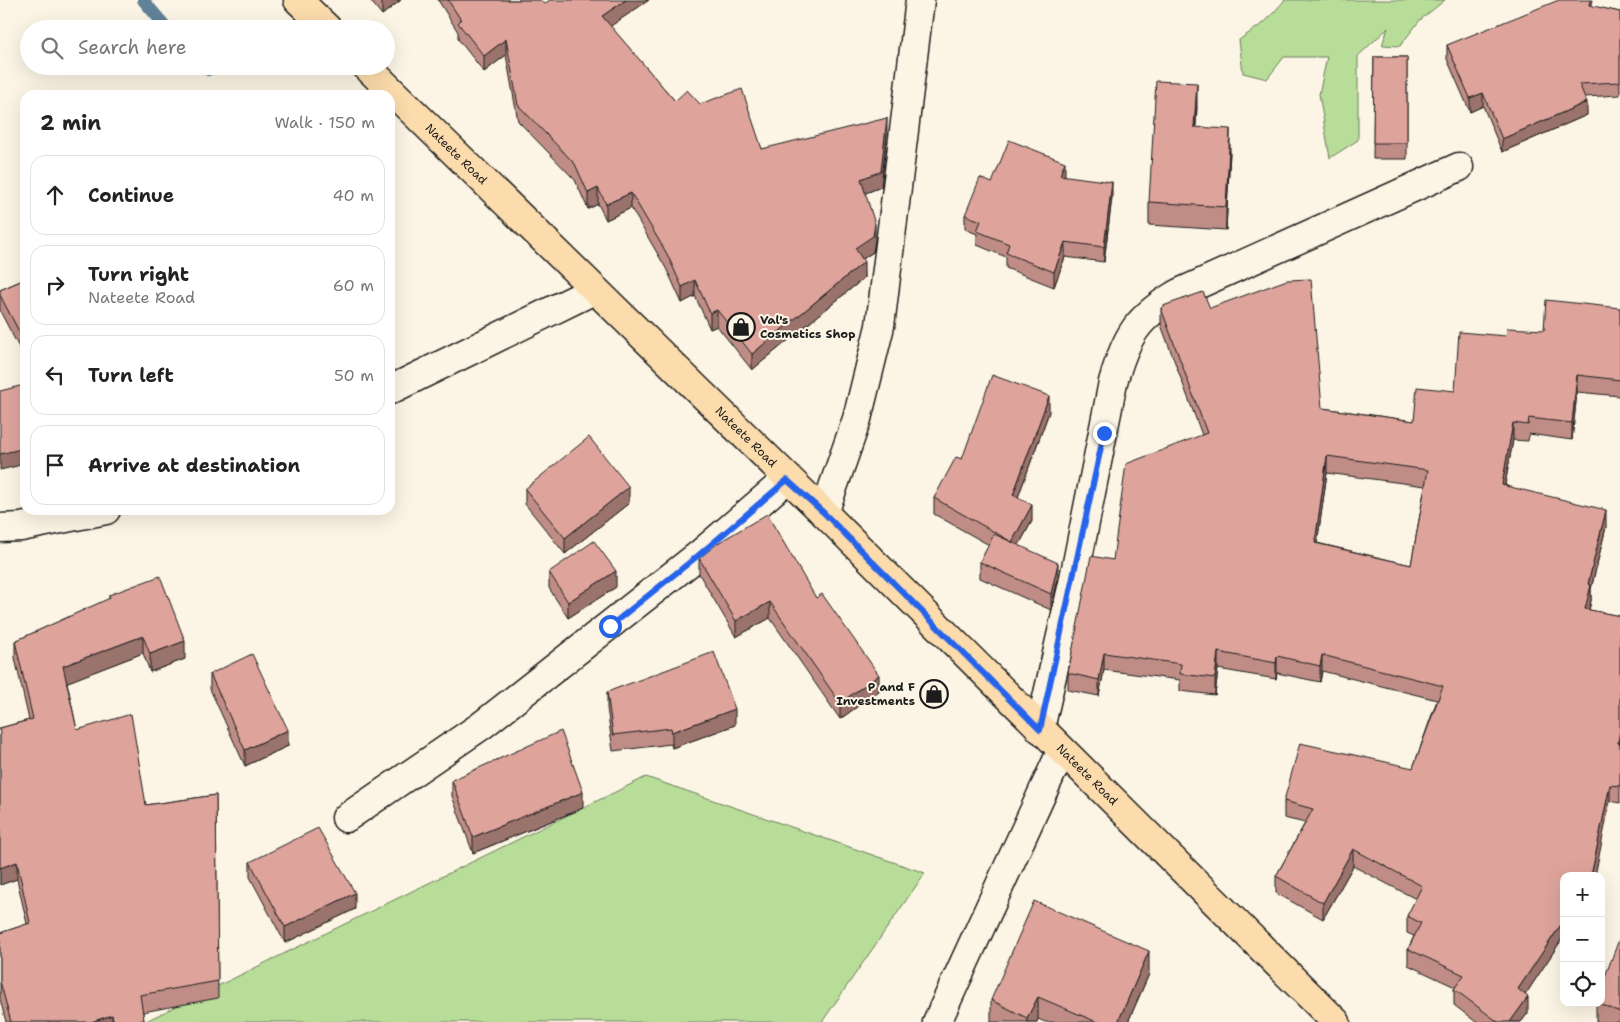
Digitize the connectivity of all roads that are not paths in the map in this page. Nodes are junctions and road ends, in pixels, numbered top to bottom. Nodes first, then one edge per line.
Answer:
1 (298, 0) edge
2 (920, 0) edge
3 (319, 20) edge
4 (375, 75) edge
5 (390, 90) edge
6 (395, 94) edge
7 (1459, 167) dead end
8 (594, 290) junction
9 (395, 388) edge
10 (787, 480) junction
11 (824, 513) junction
12 (81, 515) edge
13 (0, 528) edge
14 (1040, 730) junction
15 (1062, 752) junction
16 (346, 818) dead end
17 (937, 1022) edge
18 (1336, 1022) edge

1 - 3 main road
2 - 11 street
4 - 5 main road, Nateete Road
6 - 8 main road, Nateete Road
7 - 14 street
8 - 9 street
8 - 10 main road, Nateete Road
10 - 11 main road, Nateete Road
10 - 16 street
11 - 14 main road, Nateete Road
12 - 13 street
14 - 15 main road, Nateete Road
15 - 17 street
15 - 18 main road, Nateete Road

